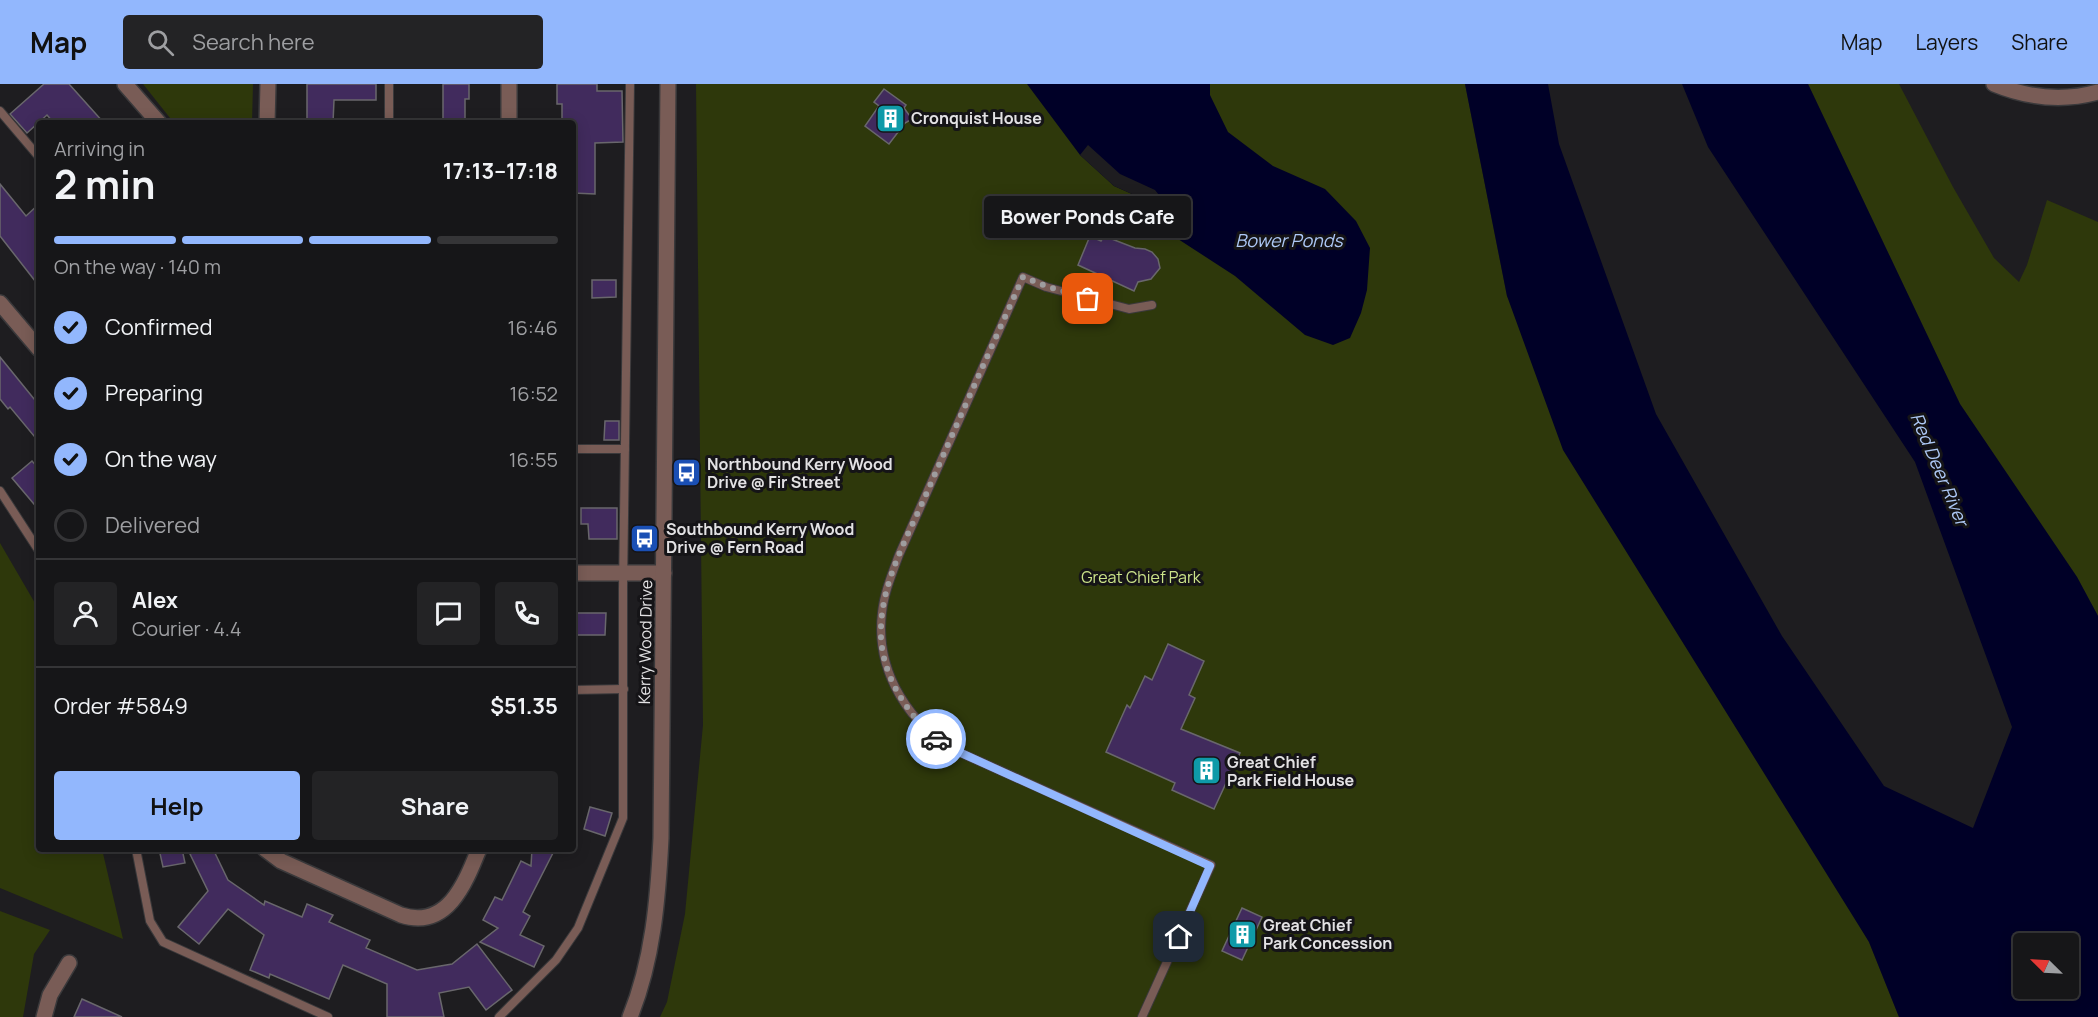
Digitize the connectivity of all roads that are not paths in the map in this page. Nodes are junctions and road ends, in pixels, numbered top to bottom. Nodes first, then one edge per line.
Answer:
1 (125, 84) edge
2 (268, 84) edge
3 (389, 84) edge
4 (509, 84) edge
5 (630, 84) edge
6 (668, 84) edge
7 (1994, 84) edge
8 (2098, 92) edge
9 (0, 111) edge
10 (156, 120) edge
11 (267, 120) edge
12 (388, 120) edge
13 (509, 120) edge
14 (36, 154) edge
15 (0, 303) edge
16 (1152, 305) dead end
17 (36, 345) edge
18 (576, 449) edge
19 (625, 449) junction
20 (0, 491) edge
21 (36, 546) edge
22 (576, 573) edge
23 (623, 573) junction
24 (664, 573) junction
25 (624, 689) junction
26 (576, 690) edge
27 (137, 852) edge
28 (269, 852) edge
29 (477, 852) edge
30 (69, 963) dead end
31 (44, 1017) edge
32 (328, 1017) edge
33 (499, 1017) edge
34 (630, 1017) edge
35 (1142, 1017) edge

1 - 10 street
2 - 11 street
3 - 12 lane
4 - 13 street
5 - 19 lane
6 - 24 street, Kerry Wood Drive
7 - 8 street
9 - 14 lane
15 - 17 street
16 - 35 lane
18 - 19 lane
19 - 23 lane
20 - 21 lane
22 - 23 street
23 - 24 street
23 - 25 lane
24 - 34 street, Kerry Wood Drive
25 - 26 lane
25 - 33 lane
27 - 32 lane
28 - 29 street
30 - 31 street

